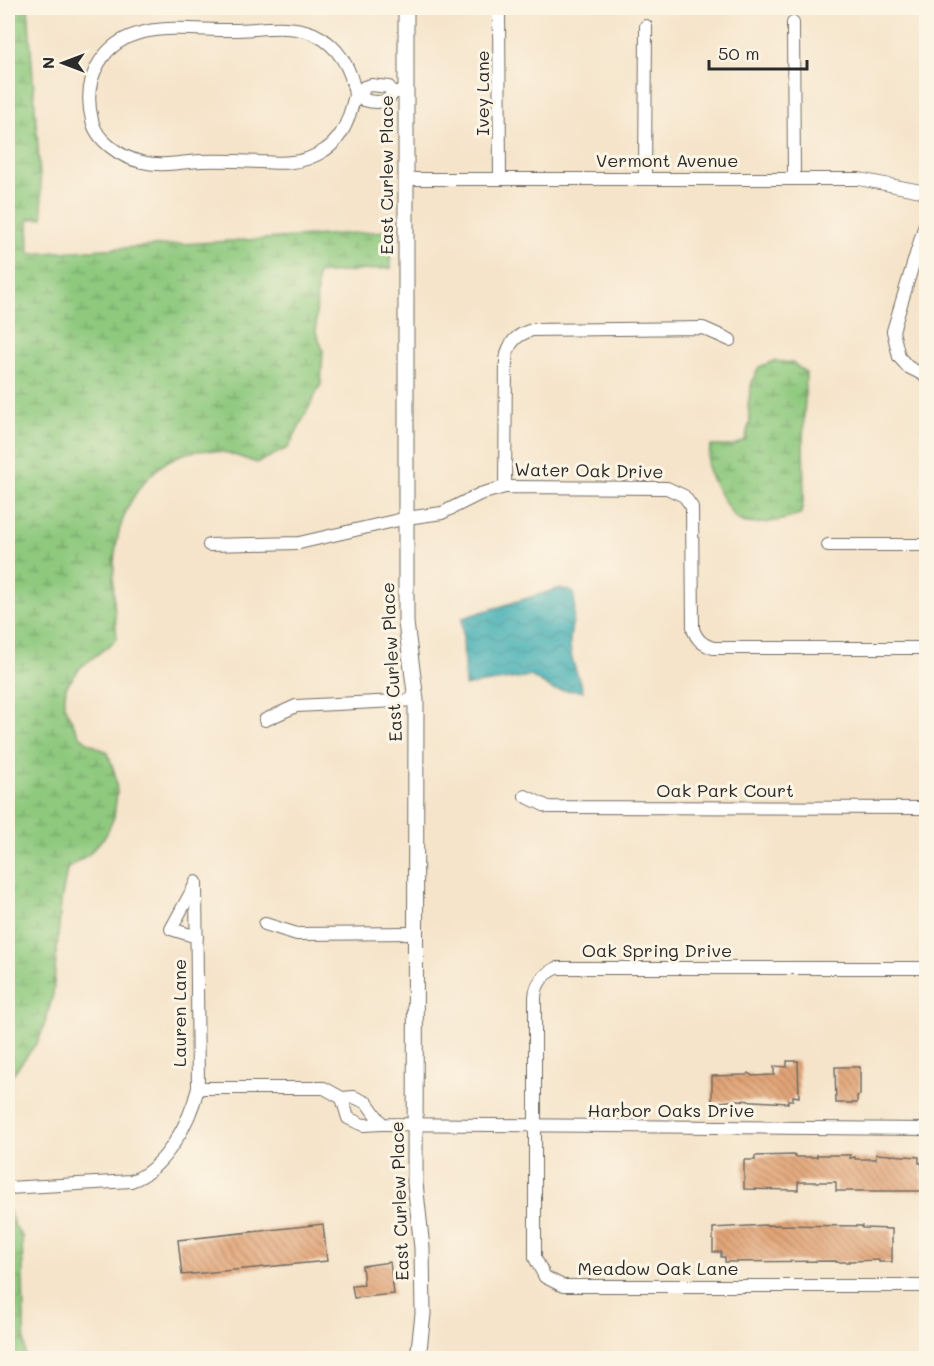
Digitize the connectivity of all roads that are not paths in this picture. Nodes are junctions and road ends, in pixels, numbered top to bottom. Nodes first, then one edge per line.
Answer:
1 (406, 8) edge
2 (500, 8) edge
3 (793, 23) dead end
4 (646, 26) dead end
5 (399, 92) junction
6 (358, 95) junction
7 (645, 178) junction
8 (794, 178) junction
9 (406, 179) junction
10 (500, 179) junction
11 (927, 192) edge
12 (927, 221) edge
13 (730, 340) dead end
14 (927, 376) edge
15 (505, 487) junction
16 (407, 518) junction
17 (209, 545) dead end
18 (828, 545) dead end
19 (927, 545) edge
20 (927, 648) edge
21 (416, 700) junction
22 (265, 720) dead end
23 (525, 796) dead end
24 (927, 808) edge
25 (265, 924) dead end
26 (415, 933) junction
27 (197, 938) dead end
28 (927, 968) edge
29 (198, 1088) junction
30 (342, 1098) junction
31 (382, 1124) junction
32 (415, 1125) junction
33 (535, 1127) junction
34 (927, 1129) edge
35 (8, 1188) edge
36 (927, 1286) edge
37 (418, 1359) edge

1 - 5 street, East Curlew Place
2 - 10 street, Ivey Lane
3 - 8 street
4 - 7 street
5 - 6 street
5 - 9 street, East Curlew Place
6 - 6 street
7 - 8 street, Vermont Avenue
7 - 10 street, Vermont Avenue
8 - 11 street, Vermont Avenue
9 - 10 street, Vermont Avenue
9 - 16 street, East Curlew Place
12 - 14 street
13 - 15 street
15 - 16 street, Water Oak Drive
15 - 20 street, Water Oak Drive
16 - 17 street, Water Oak Drive
16 - 21 street, East Curlew Place
18 - 19 street
21 - 22 street
21 - 26 street, East Curlew Place
23 - 24 street, Oak Park Court
25 - 26 street
26 - 32 street, East Curlew Place
27 - 29 street, Lauren Lane
28 - 33 street, Oak Spring Drive
29 - 30 street, Lauren Lane
29 - 35 street, Lauren Lane
30 - 31 street, Lauren Lane
30 - 31 street
31 - 32 street
32 - 33 street, Harbor Oaks Drive
32 - 37 street, East Curlew Place
33 - 34 street, Harbor Oaks Drive
33 - 36 street, Meadow Oak Lane

